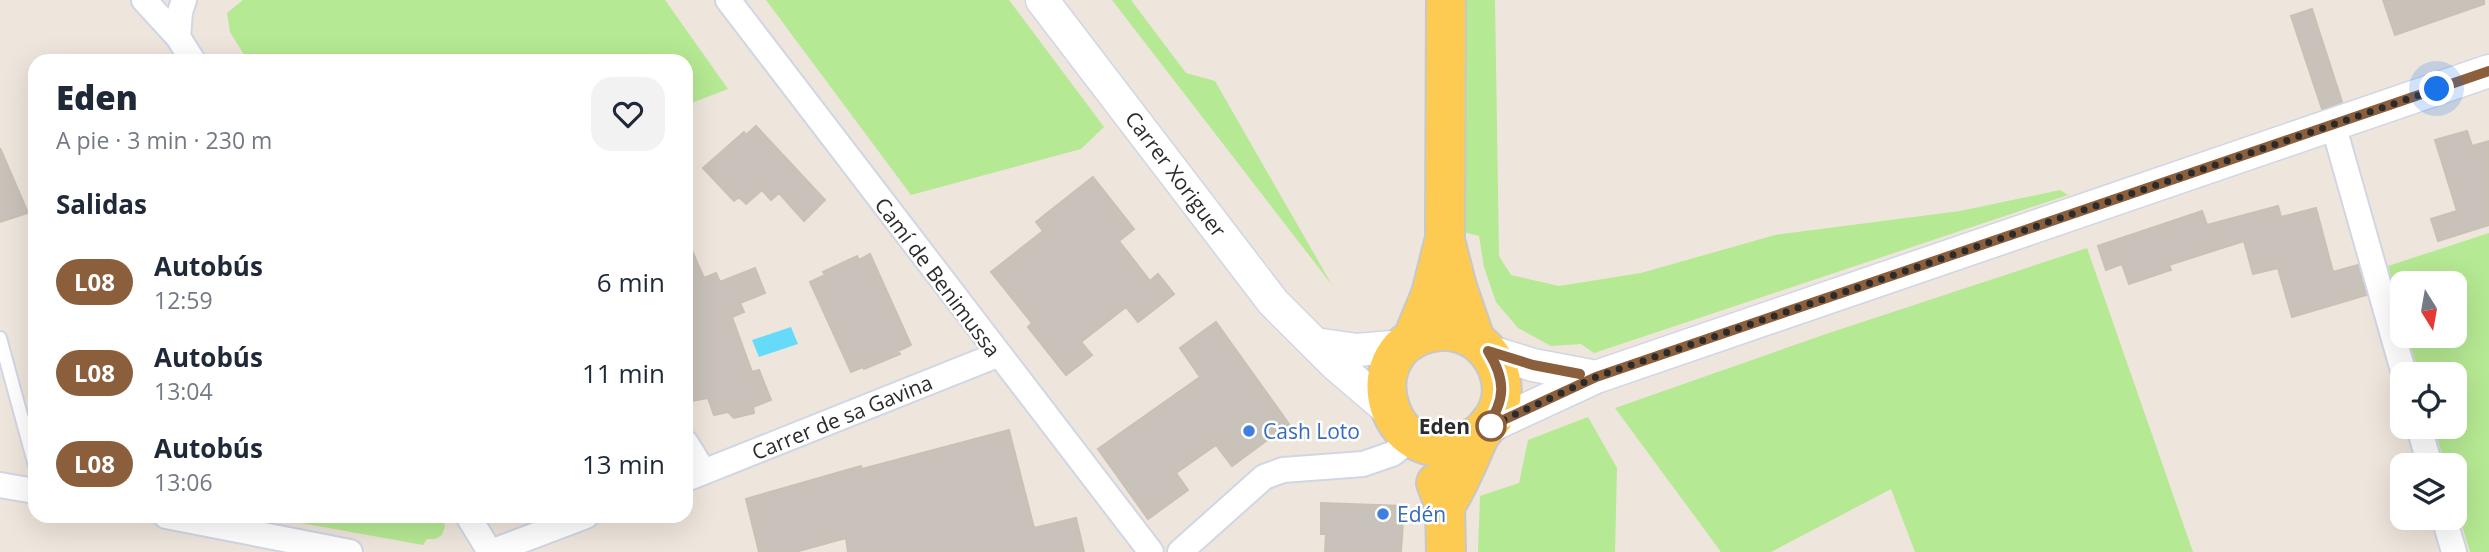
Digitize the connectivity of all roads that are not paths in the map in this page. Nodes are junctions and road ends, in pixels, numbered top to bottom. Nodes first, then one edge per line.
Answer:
1 (144, 0) edge
2 (184, 0) edge
3 (728, 0) edge
4 (1042, 0) edge
5 (1446, 0) edge
6 (178, 37) junction
7 (189, 54) edge
8 (2489, 71) edge
9 (2333, 124) junction
10 (1445, 238) junction
11 (0, 338) edge
12 (1408, 343) junction
13 (1315, 344) junction
14 (1481, 345) junction
15 (998, 355) junction
16 (2401, 362) edge
17 (1596, 377) junction
18 (1406, 429) junction
19 (1483, 430) junction
20 (28, 440) edge
21 (695, 475) edge
22 (0, 485) edge
23 (28, 490) edge
24 (1445, 506) junction
25 (202, 523) edge
26 (472, 523) edge
27 (567, 523) edge
28 (2448, 530) edge
29 (350, 552) edge
30 (490, 552) edge
31 (1151, 552) edge
32 (1180, 552) edge
33 (1446, 552) edge
34 (2454, 552) edge

1 - 6 street
2 - 6 street
3 - 15 street, Camí de Benimussa
4 - 13 street, Carrer Xoriguer
5 - 10 main road
6 - 7 street
8 - 9 street
9 - 16 street
9 - 17 street
10 - 12 main road
10 - 14 main road
11 - 20 lane
12 - 13 street
12 - 14 main road
12 - 18 main road
13 - 18 street, Carrer Xoriguer
14 - 17 street
14 - 19 main road
15 - 21 street, Carrer de sa Gavina
15 - 31 street, Camí de Benimussa
17 - 19 street
18 - 19 main road
18 - 24 main road
18 - 32 street
19 - 24 main road
22 - 23 street
24 - 33 main road
25 - 29 street
26 - 30 street
27 - 30 street
28 - 34 street

